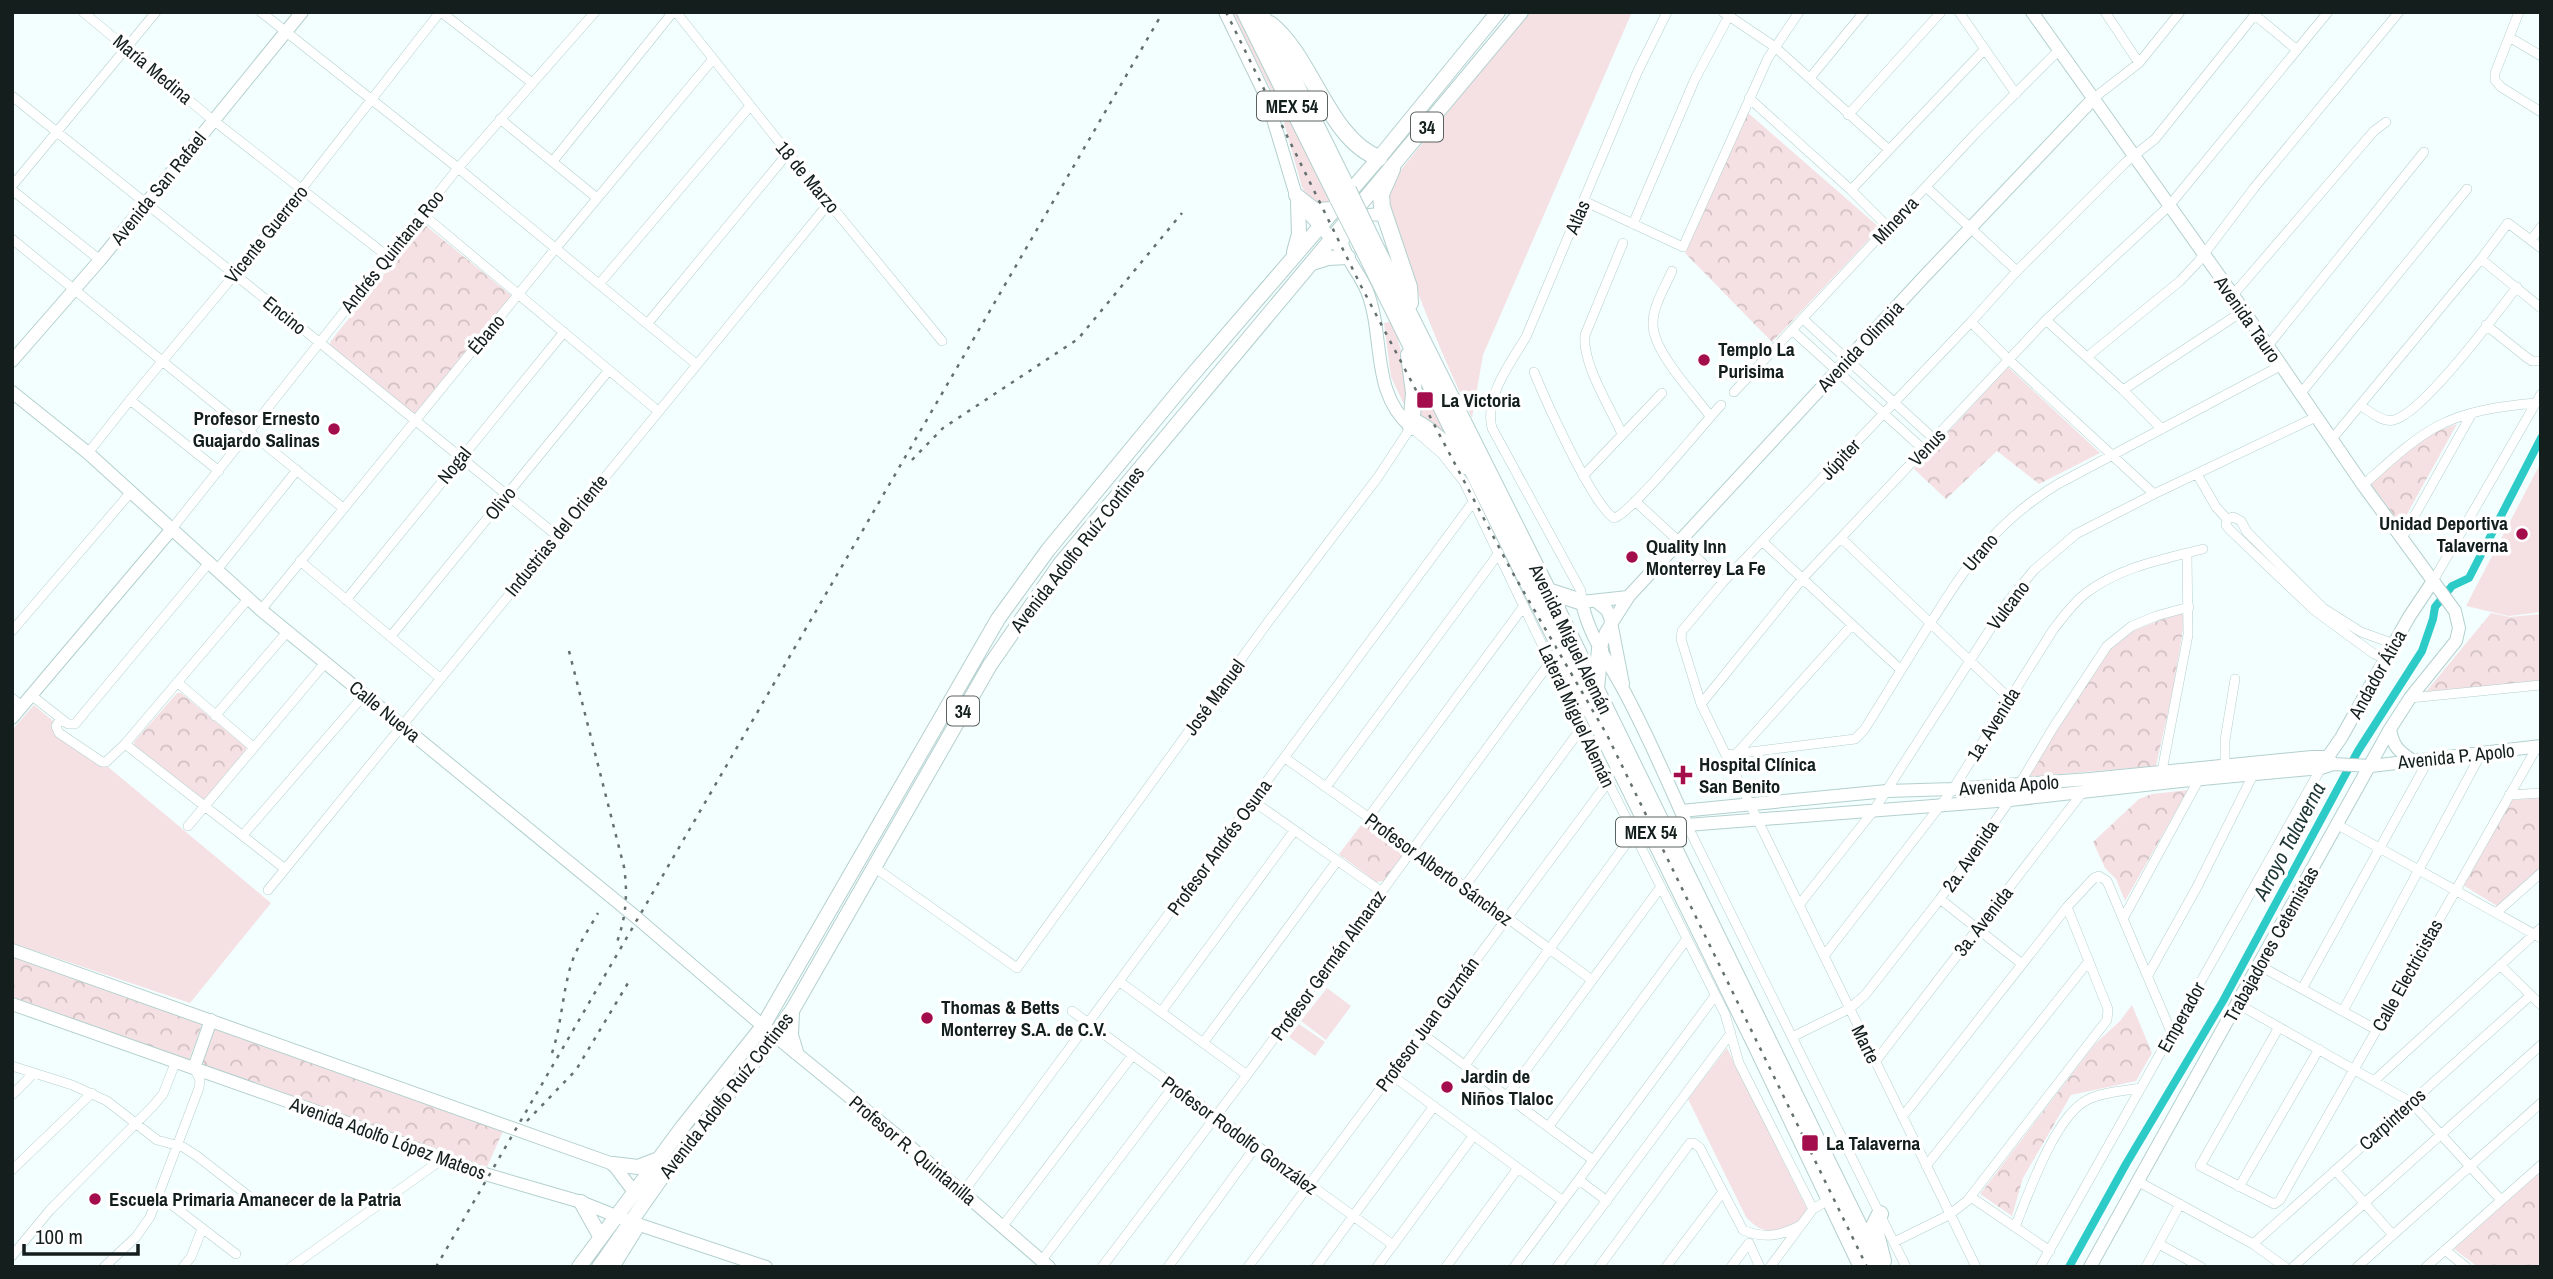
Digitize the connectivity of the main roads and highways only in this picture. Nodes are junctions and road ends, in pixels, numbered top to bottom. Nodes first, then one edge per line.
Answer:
1 (1245, 12) edge
2 (1498, 12) edge
3 (1521, 12) edge
4 (1261, 15) edge
5 (1379, 158) junction
6 (1392, 169) junction
7 (1340, 199) junction
8 (1366, 241) junction
9 (1348, 257) road end
10 (1292, 259) junction
11 (1311, 264) junction
12 (1409, 311) junction
13 (1405, 331) junction
14 (1480, 484) junction
15 (1548, 591) junction
16 (1586, 598) road end
17 (1600, 649) road end
18 (1596, 690) junction
19 (793, 1009) junction
20 (796, 1052) road end
21 (660, 1157) junction
22 (614, 1164) road end
23 (634, 1192) junction
24 (581, 1202) road end
25 (1880, 1214) road end
26 (638, 1221) junction
27 (600, 1236) junction
28 (579, 1267) edge
29 (599, 1267) edge
30 (614, 1267) edge
31 (1862, 1267) edge
32 (1878, 1267) edge
33 (1884, 1267) edge

1 - 7 highway, Avenida Miguel Alemán / MEX 54
2 - 5 main road, Avenida Adolfo Ruíz Cortines / 34
3 - 6 main road, Avenida Adolfo Ruíz Cortines / 34
4 - 5 highway
4 - 7 highway, Avenida Miguel Alemán / MEX 54
5 - 7 main road, Avenida Adolfo Ruíz Cortines / 34
6 - 11 main road, Avenida Adolfo Ruíz Cortines / 34
6 - 12 highway
7 - 8 highway, Avenida Miguel Alemán / MEX 54, bridge
7 - 10 main road, Avenida Adolfo Ruíz Cortines / 34
7 - 10 main road
8 - 12 highway, Avenida Miguel Alemán / MEX 54
8 - 13 highway, Avenida Miguel Alemán / MEX 54
9 - 11 main road
10 - 21 main road, Avenida Adolfo Ruíz Cortines / 34
11 - 19 main road, Avenida Adolfo Ruíz Cortines / 34
12 - 15 highway, Avenida Miguel Alemán / MEX 54
13 - 14 highway, Avenida Miguel Alemán / MEX 54
13 - 14 highway
14 - 31 highway, Avenida Miguel Alemán / MEX 54
15 - 16 highway
15 - 18 highway, Avenida Miguel Alemán / MEX 54
17 - 18 highway
18 - 32 highway, Avenida Miguel Alemán / MEX 54
19 - 20 main road
19 - 26 main road, Avenida Adolfo Ruíz Cortines / 34
21 - 22 main road
21 - 23 main road, Avenida Adolfo Ruíz Cortines / 34
23 - 26 main road
23 - 27 main road, Avenida Adolfo Ruíz Cortines / 34
24 - 27 main road
25 - 33 highway
26 - 29 main road, Avenida Adolfo Ruíz Cortines / 34
26 - 30 main road, Avenida Adolfo Ruíz Cortines / 34
27 - 28 main road, Avenida Adolfo Ruíz Cortines / 34

